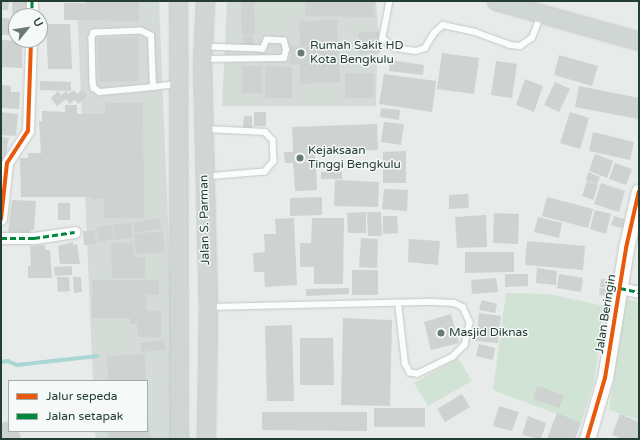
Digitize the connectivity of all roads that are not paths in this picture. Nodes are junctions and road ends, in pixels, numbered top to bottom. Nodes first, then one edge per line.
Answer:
1 (178, 1) edge
2 (204, 1) edge
3 (390, 1) edge
4 (496, 1) edge
5 (532, 9) edge
6 (639, 41) edge
7 (31, 48) edge
8 (263, 49) junction
9 (202, 53) junction
10 (263, 58) junction
11 (176, 84) junction
12 (154, 87) junction
13 (204, 129) junction
14 (204, 177) junction
15 (639, 191) edge
16 (1, 219) edge
17 (75, 232) dead end
18 (1, 238) edge
19 (620, 288) junction
20 (639, 292) edge
21 (398, 303) junction
22 (208, 307) junction
23 (179, 439) edge
24 (206, 439) edge
25 (588, 439) edge

1 - 11 main road
2 - 9 main road, Jalan S. Parman
3 - 5 lane
4 - 5 main road
5 - 6 main road
7 - 16 street
8 - 9 lane
8 - 10 lane
8 - 10 lane
9 - 10 lane
9 - 13 main road, Jalan S. Parman
11 - 12 lane
11 - 23 main road
12 - 12 lane
13 - 14 main road, Jalan S. Parman
13 - 14 lane
14 - 22 main road, Jalan S. Parman
15 - 19 street, Jalan Beringin
17 - 18 street
19 - 20 street
19 - 25 street, Jalan Beringin
21 - 21 lane
21 - 22 lane
22 - 24 main road, Jalan S. Parman

